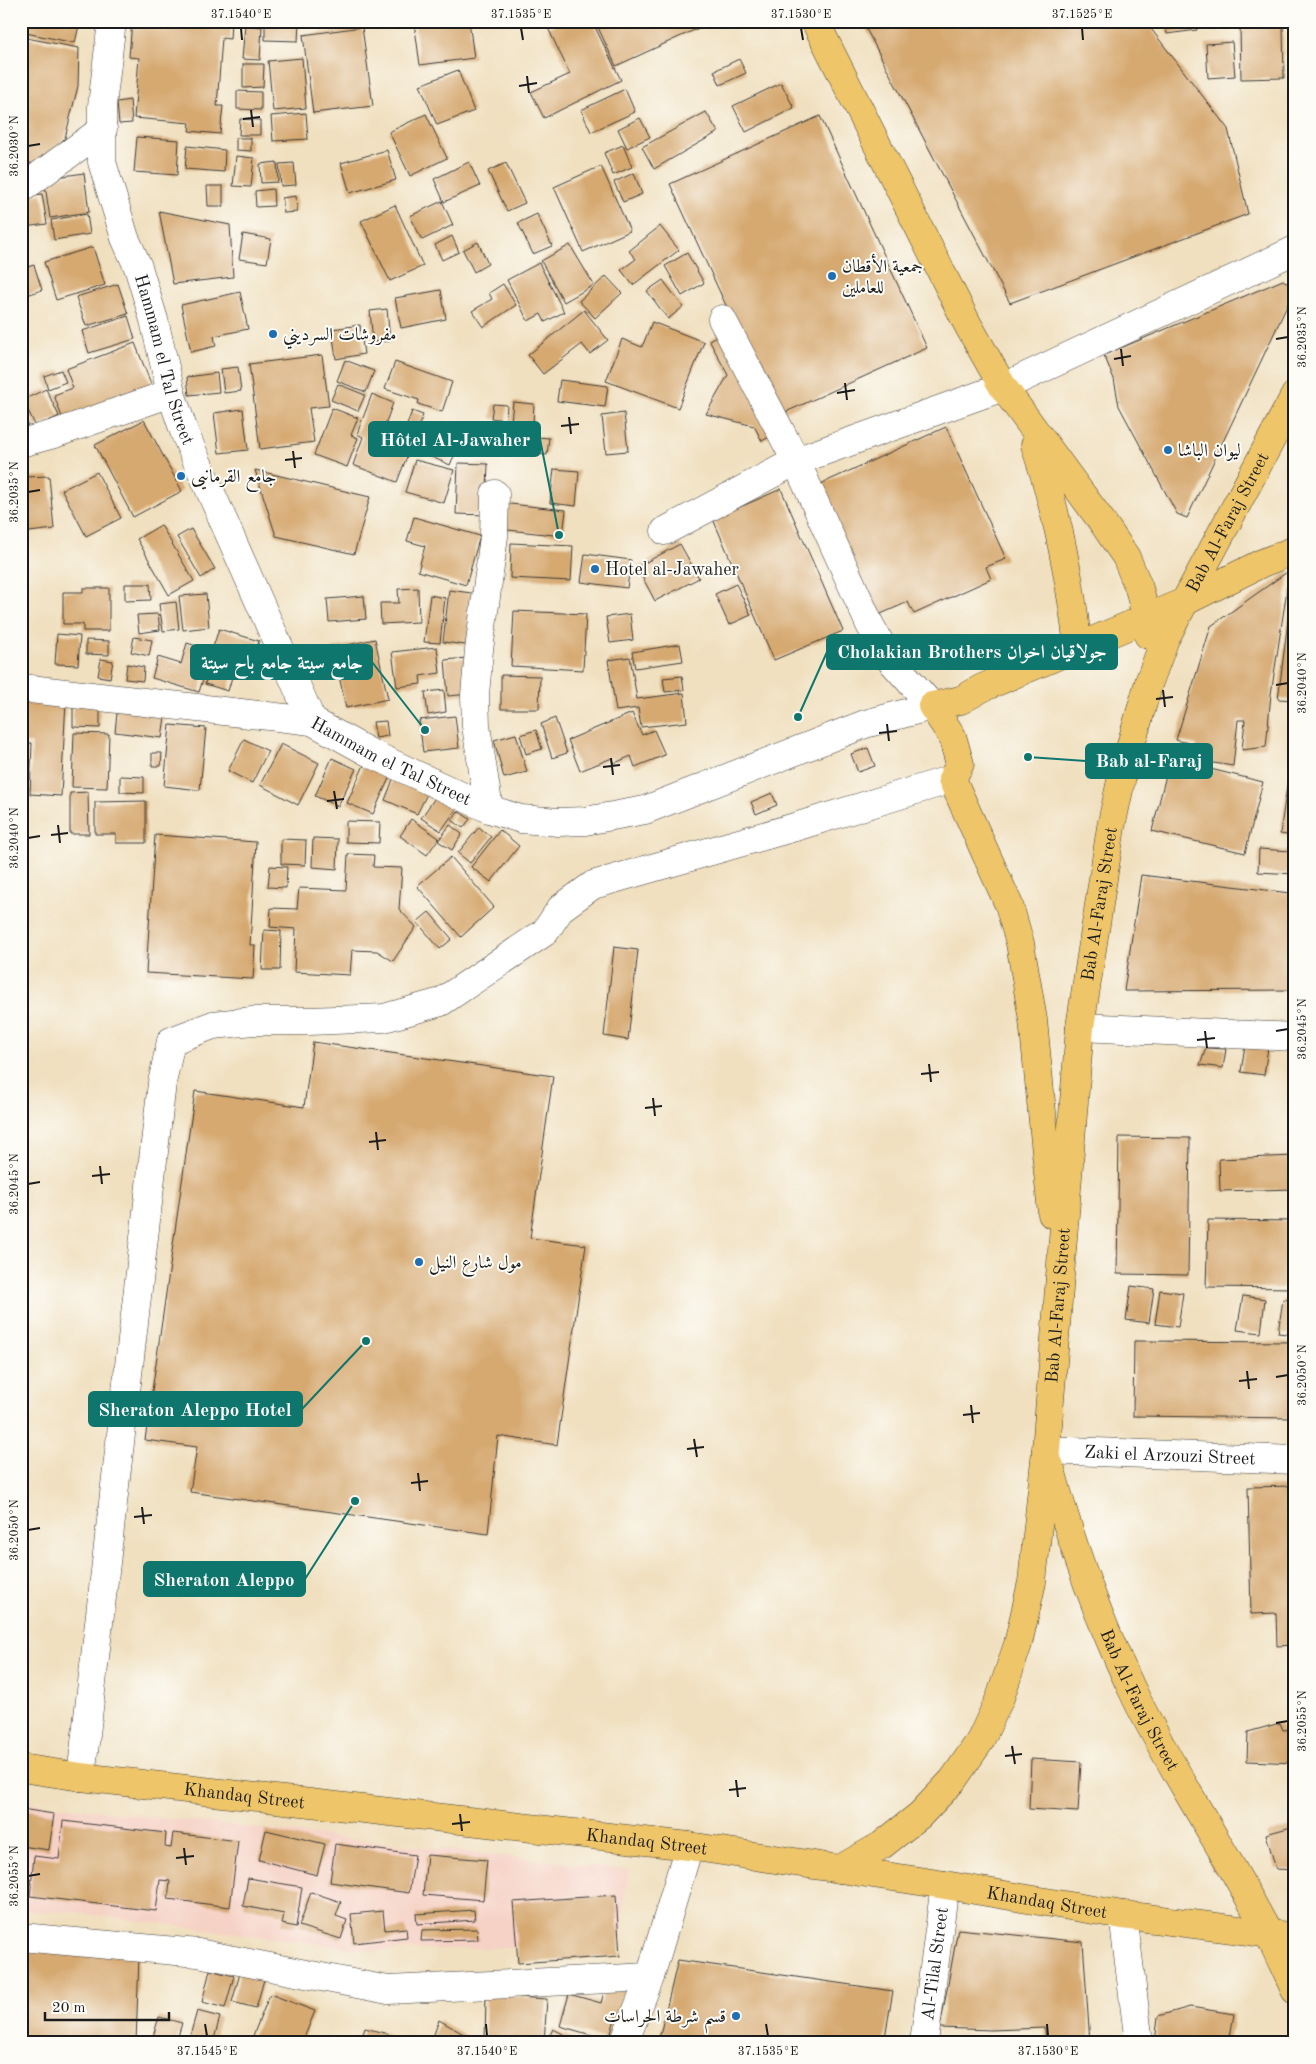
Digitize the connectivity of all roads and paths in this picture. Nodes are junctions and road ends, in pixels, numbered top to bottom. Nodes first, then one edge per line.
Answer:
1 (112, 21) edge
2 (815, 21) edge
3 (103, 129) junction
4 (21, 189) edge
5 (1295, 250) edge
6 (722, 319) dead end
7 (1003, 387) junction
8 (171, 393) junction
9 (1295, 395) edge
10 (1027, 422) junction
11 (21, 442) edge
12 (796, 461) junction
13 (495, 494) dead end
14 (665, 531) dead end
15 (1295, 550) edge
16 (1184, 602) junction
17 (1146, 617) junction
18 (1078, 646) junction
19 (1149, 682) junction
20 (21, 688) edge
21 (932, 706) junction
22 (312, 721) junction
23 (952, 779) junction
24 (489, 809) junction
25 (1080, 1027) junction
26 (1295, 1037) edge
27 (1059, 1284) junction
28 (1046, 1450) junction
29 (1295, 1460) edge
30 (21, 1768) edge
31 (81, 1777) junction
32 (689, 1846) junction
33 (840, 1869) junction
34 (945, 1885) junction
35 (1123, 1915) junction
36 (1282, 1936) edge
37 (21, 1937) edge
38 (650, 1977) junction
39 (1295, 1990) edge
40 (624, 2043) edge
41 (924, 2043) edge
42 (1139, 2043) edge

1 - 3 street, Hammam el Tal Street
2 - 7 main road
3 - 4 street
3 - 8 street, Hammam el Tal Street
5 - 7 street
6 - 12 street
7 - 10 main road
7 - 12 street
8 - 11 street
8 - 22 street, Hammam el Tal Street
9 - 16 main road, Bab Al-Faraj Street
10 - 17 main road
10 - 18 main road
12 - 14 street
12 - 21 street
13 - 24 street
15 - 16 main road
16 - 17 main road
16 - 19 main road, Bab Al-Faraj Street
17 - 18 main road
17 - 19 main road
18 - 21 main road
19 - 25 main road, Bab Al-Faraj Street
20 - 22 street
21 - 23 main road
21 - 24 street, Hammam el Tal Street
22 - 24 street, Hammam el Tal Street
23 - 27 main road
23 - 31 street
25 - 26 street
25 - 27 main road, Bab Al-Faraj Street
27 - 28 main road, Bab Al-Faraj Street
28 - 29 street, Zaki el Arzouzi Street
28 - 33 main road, Bab Al-Faraj Street
28 - 36 main road, Bab Al-Faraj Street
30 - 31 main road, Khandaq Street
31 - 32 main road, Khandaq Street
32 - 33 main road, Khandaq Street
32 - 38 street
33 - 34 main road, Khandaq Street
34 - 35 main road, Khandaq Street
34 - 41 street, Al-Tilal Street
35 - 36 main road, Khandaq Street
35 - 42 street
36 - 39 main road, Bab Al-Faraj Street
37 - 38 street
38 - 40 street

